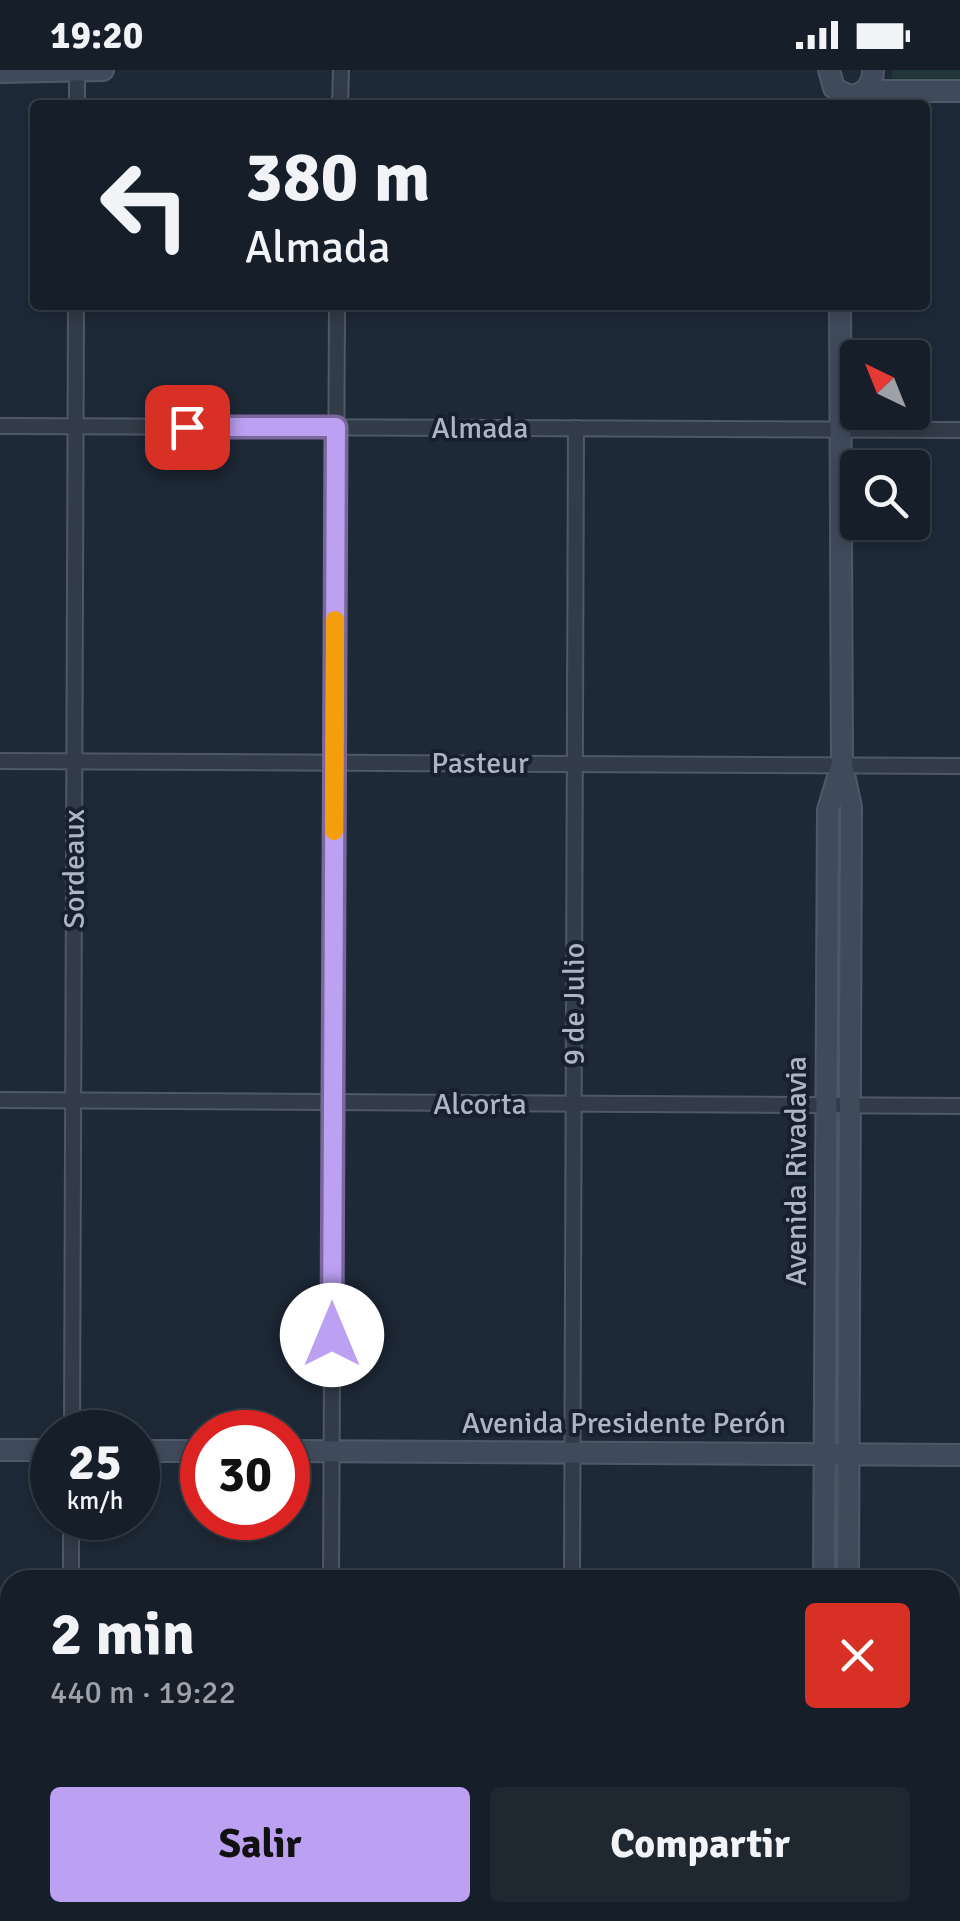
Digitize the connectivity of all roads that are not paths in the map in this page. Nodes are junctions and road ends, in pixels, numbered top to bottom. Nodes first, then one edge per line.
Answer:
1 (78, 70) edge
2 (103, 70) edge
3 (341, 70) edge
4 (873, 70) edge
5 (822, 71) edge
6 (0, 72) edge
7 (960, 91) edge
8 (853, 97) edge
9 (77, 100) edge
10 (340, 100) edge
11 (76, 310) edge
12 (338, 310) edge
13 (840, 310) edge
14 (0, 426) edge
15 (76, 426) junction
16 (336, 427) junction
17 (576, 428) junction
18 (960, 430) edge
19 (839, 431) junction
20 (0, 761) edge
21 (74, 762) junction
22 (334, 763) junction
23 (574, 764) junction
24 (842, 765) junction
25 (960, 766) edge
26 (0, 1100) edge
27 (73, 1101) junction
28 (333, 1102) junction
29 (574, 1104) junction
30 (827, 1106) junction
31 (850, 1106) junction
32 (960, 1106) edge
33 (72, 1410) edge
34 (0, 1450) edge
35 (30, 1450) edge
36 (310, 1452) edge
37 (331, 1452) junction
38 (572, 1452) junction
39 (825, 1454) junction
40 (848, 1454) junction
41 (960, 1455) edge
42 (72, 1540) edge
43 (71, 1570) edge
44 (330, 1570) edge
45 (572, 1570) edge
46 (824, 1570) edge
47 (848, 1570) edge

1 - 2 main road
1 - 6 main road
1 - 9 street
3 - 10 street
4 - 8 main road
5 - 8 main road
7 - 8 main road
11 - 15 street, Sordeaux
12 - 16 street
13 - 19 main road, Avenida Rivadavia
14 - 15 street, Almada
15 - 16 street, Almada
15 - 21 street, Sordeaux
16 - 17 street, Almada
16 - 22 street
17 - 19 street, Almada
17 - 23 street, 9 de Julio
18 - 19 street, Almada
19 - 24 main road, Avenida Rivadavia
20 - 21 street, Pasteur
21 - 22 street, Pasteur
21 - 27 street, Sordeaux
22 - 23 street, Pasteur
22 - 28 street
23 - 24 street, Pasteur
23 - 29 street, 9 de Julio
24 - 25 street, Pasteur
24 - 30 main road, Avenida Rivadavia
24 - 31 main road, Avenida Rivadavia
26 - 27 street, Alcorta
27 - 28 street, Alcorta
27 - 33 street, Sordeaux
28 - 29 street, Alcorta
28 - 37 street
29 - 30 street, Alcorta
29 - 38 street, 9 de Julio
30 - 31 street, Alcorta
30 - 39 main road, Avenida Rivadavia
31 - 32 street, Alcorta
31 - 40 main road, Avenida Rivadavia
34 - 35 main road
36 - 37 main road, Avenida Presidente Perón
37 - 38 main road, Avenida Presidente Perón
37 - 44 street
38 - 39 main road, Avenida Presidente Perón
38 - 45 street, 9 de Julio
39 - 40 main road, Avenida Presidente Perón
39 - 46 main road, Avenida Rivadavia
40 - 41 main road, Avenida Presidente Perón
40 - 47 main road, Avenida Rivadavia
42 - 43 street

